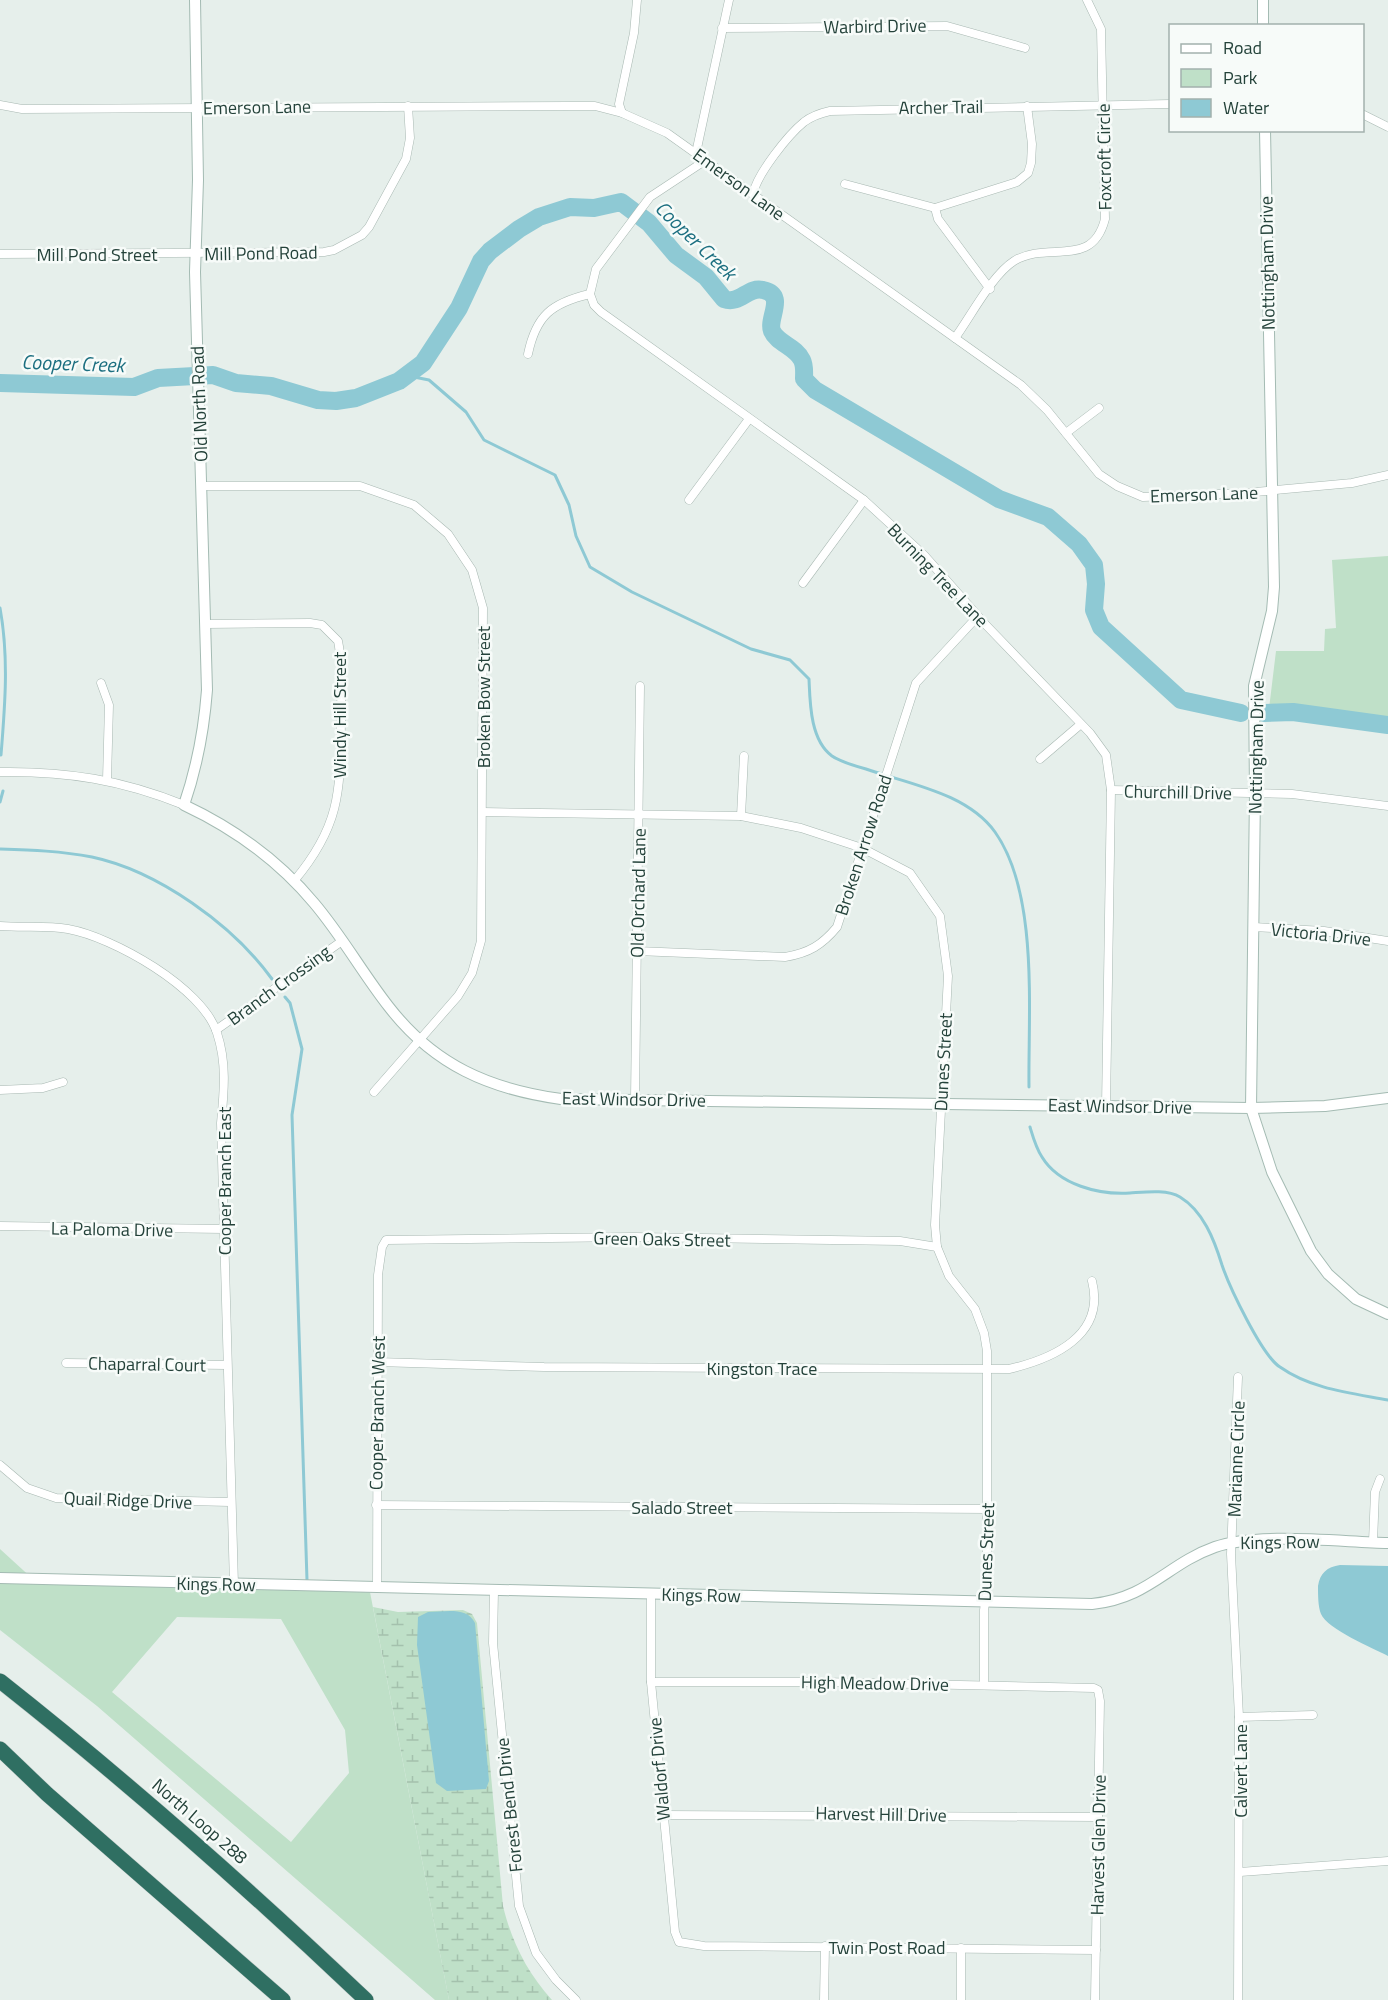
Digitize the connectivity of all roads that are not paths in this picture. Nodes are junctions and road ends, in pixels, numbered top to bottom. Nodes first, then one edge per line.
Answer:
1 (195, 0) edge
2 (637, 0) edge
3 (729, 0) edge
4 (1087, 0) edge
5 (1263, 0) edge
6 (1263, 24) edge
7 (722, 28) junction
8 (1025, 48) dead end
9 (1169, 104) edge
10 (0, 105) edge
11 (1104, 105) junction
12 (408, 106) junction
13 (1027, 106) junction
14 (196, 108) junction
15 (622, 113) junction
16 (1364, 115) edge
17 (1388, 127) edge
18 (1265, 132) edge
19 (696, 153) junction
20 (706, 160) junction
21 (845, 184) dead end
22 (753, 194) junction
23 (935, 208) junction
24 (0, 254) edge
25 (195, 254) junction
26 (990, 289) junction
27 (590, 294) junction
28 (955, 338) junction
29 (528, 354) dead end
30 (1099, 408) dead end
31 (749, 419) junction
32 (1066, 433) junction
33 (1388, 475) edge
34 (201, 486) junction
35 (1272, 491) junction
36 (689, 500) dead end
37 (864, 500) junction
38 (803, 583) dead end
39 (978, 616) junction
40 (206, 624) junction
41 (101, 682) dead end
42 (640, 686) dead end
43 (1081, 724) junction
44 (744, 756) dead end
45 (1040, 759) dead end
46 (0, 772) edge
47 (107, 780) junction
48 (1111, 790) junction
49 (1256, 793) junction
50 (184, 805) junction
51 (1388, 806) edge
52 (483, 812) junction
53 (638, 813) junction
54 (741, 816) junction
55 (862, 848) junction
56 (294, 881) junction
57 (0, 926) edge
58 (1253, 927) junction
59 (342, 941) junction
60 (1388, 941) edge
61 (637, 951) junction
62 (216, 1030) junction
63 (419, 1041) junction
64 (63, 1082) dead end
65 (0, 1090) edge
66 (374, 1092) dead end
67 (1388, 1098) edge
68 (635, 1100) junction
69 (941, 1104) junction
70 (1106, 1106) junction
71 (1251, 1108) junction
72 (0, 1226) edge
73 (224, 1229) junction
74 (386, 1240) joint
75 (937, 1248) junction
76 (1092, 1281) dead end
77 (1388, 1314) edge
78 (377, 1362) junction
79 (66, 1363) dead end
80 (227, 1365) junction
81 (988, 1370) junction
82 (1238, 1377) dead end
83 (0, 1465) edge
84 (1380, 1479) dead end
85 (230, 1502) junction
86 (376, 1505) junction
87 (988, 1509) junction
88 (1233, 1542) junction
89 (1373, 1542) junction
90 (1388, 1542) edge
91 (0, 1578) edge
92 (234, 1585) junction
93 (377, 1587) junction
94 (494, 1592) junction
95 (651, 1594) junction
96 (985, 1600) junction
97 (0, 1681) edge
98 (651, 1682) junction
99 (984, 1684) junction
100 (1098, 1690) joint
101 (1313, 1715) dead end
102 (1239, 1717) junction
103 (0, 1749) edge
104 (663, 1815) junction
105 (1098, 1817) junction
106 (1388, 1862) edge
107 (1240, 1872) junction
108 (680, 1942) joint
109 (825, 1946) junction
110 (962, 1948) junction
111 (1096, 1950) junction
112 (283, 2000) edge
113 (366, 2000) edge
114 (576, 2000) edge
115 (824, 2000) edge
116 (961, 2000) edge
117 (1095, 2000) edge
118 (1238, 2000) edge

1 - 14 street, Old North Road
2 - 15 street
3 - 7 street
4 - 11 street, Foxcroft Circle
5 - 6 street
7 - 8 street, Warbird Drive
7 - 19 street
9 - 11 street, Archer Trail
10 - 14 street, Emerson Lane
11 - 13 street, Archer Trail
11 - 26 street, Foxcroft Circle
12 - 14 street, Emerson Lane
12 - 15 street, Emerson Lane
12 - 25 street, Mill Pond Road
13 - 22 street, Archer Trail
13 - 23 street
14 - 25 street, Old North Road
15 - 19 street, Emerson Lane
16 - 17 street
18 - 35 street, Nottingham Drive
19 - 20 street, Emerson Lane
20 - 22 street, Emerson Lane
20 - 27 street
21 - 23 street
22 - 28 street, Emerson Lane
23 - 26 street
24 - 25 street, Mill Pond Street
25 - 34 street, Old North Road
26 - 28 street, Foxcroft Circle
27 - 29 street
27 - 31 street, Burning Tree Lane
28 - 32 street, Emerson Lane
30 - 32 street
31 - 36 street
31 - 37 street, Burning Tree Lane
32 - 35 street, Emerson Lane
33 - 35 street, Emerson Lane
34 - 40 street, Old North Road
34 - 52 street, Broken Bow Street
35 - 49 street, Nottingham Drive
37 - 38 street
37 - 39 street, Burning Tree Lane
39 - 43 street, Burning Tree Lane
39 - 55 street, Broken Arrow Road
40 - 50 street, Old North Road
40 - 56 street, Windy Hill Street
41 - 47 street
42 - 53 street, Old Orchard Lane
43 - 45 street
43 - 48 street, Burning Tree Lane
44 - 54 street
46 - 47 street, East Windsor Drive
47 - 50 street, East Windsor Drive
48 - 49 street, Churchill Drive
48 - 70 street, Burning Tree Lane
49 - 51 street, Churchill Drive
49 - 58 street, Nottingham Drive
50 - 56 street, East Windsor Drive
52 - 53 street, Dunes Street
52 - 63 street, Broken Bow Street
53 - 54 street, Dunes Street
53 - 61 street, Old Orchard Lane
54 - 55 street, Dunes Street
55 - 61 street, Broken Arrow Road
55 - 69 street, Dunes Street
56 - 59 street, East Windsor Drive
57 - 62 street, Cooper Branch East
58 - 60 street, Victoria Drive
58 - 71 street, Nottingham Drive
59 - 62 street, Branch Crossing
59 - 63 street, East Windsor Drive
61 - 68 street, Old Orchard Lane
62 - 73 street, Cooper Branch East
63 - 66 street, Broken Bow Street
63 - 68 street, East Windsor Drive
64 - 65 street
67 - 71 street, East Windsor Drive
68 - 69 street, East Windsor Drive
69 - 70 street, East Windsor Drive
69 - 75 street, Dunes Street
70 - 71 street, East Windsor Drive
71 - 77 street, Nottingham Drive
72 - 73 street, La Paloma Drive
73 - 80 street, Cooper Branch East
74 - 75 street, Green Oaks Street
74 - 78 street, Cooper Branch West
75 - 81 street, Dunes Street
76 - 81 street, Kingston Trace
78 - 81 street, Kingston Trace
78 - 86 street, Cooper Branch West
79 - 80 street, Chaparral Court
80 - 85 street, Cooper Branch East
81 - 87 street, Dunes Street
82 - 88 street, Marianne Circle
83 - 85 street, Quail Ridge Drive
84 - 89 street
85 - 92 street, Cooper Branch East
86 - 87 street, Salado Street
86 - 93 street, Cooper Branch West
87 - 96 street, Dunes Street
88 - 89 street, Kings Row
88 - 96 street, Kings Row
88 - 102 street, Calvert Lane
89 - 90 street, Kings Row
91 - 92 street, Kings Row
92 - 93 street, Kings Row
93 - 94 street, Kings Row
94 - 95 street, Kings Row
94 - 114 street, Forest Bend Drive
95 - 96 street, Kings Row
95 - 98 street, Waldorf Drive
96 - 99 street, Dunes Street
97 - 113 highway, North Loop 288
98 - 99 street, High Meadow Drive
98 - 104 street, Waldorf Drive
99 - 100 street, High Meadow Drive
100 - 105 street, Harvest Glen Drive
101 - 102 street
102 - 107 street, Calvert Lane
103 - 112 highway
104 - 105 street, Harvest Hill Drive
104 - 108 street, Waldorf Drive
105 - 111 street, Harvest Glen Drive
106 - 107 street
107 - 118 street, Calvert Lane
108 - 109 street, Twin Post Road
109 - 110 street, Twin Post Road
109 - 115 street
110 - 111 street, Twin Post Road
110 - 116 street
111 - 117 street, Harvest Glen Drive

